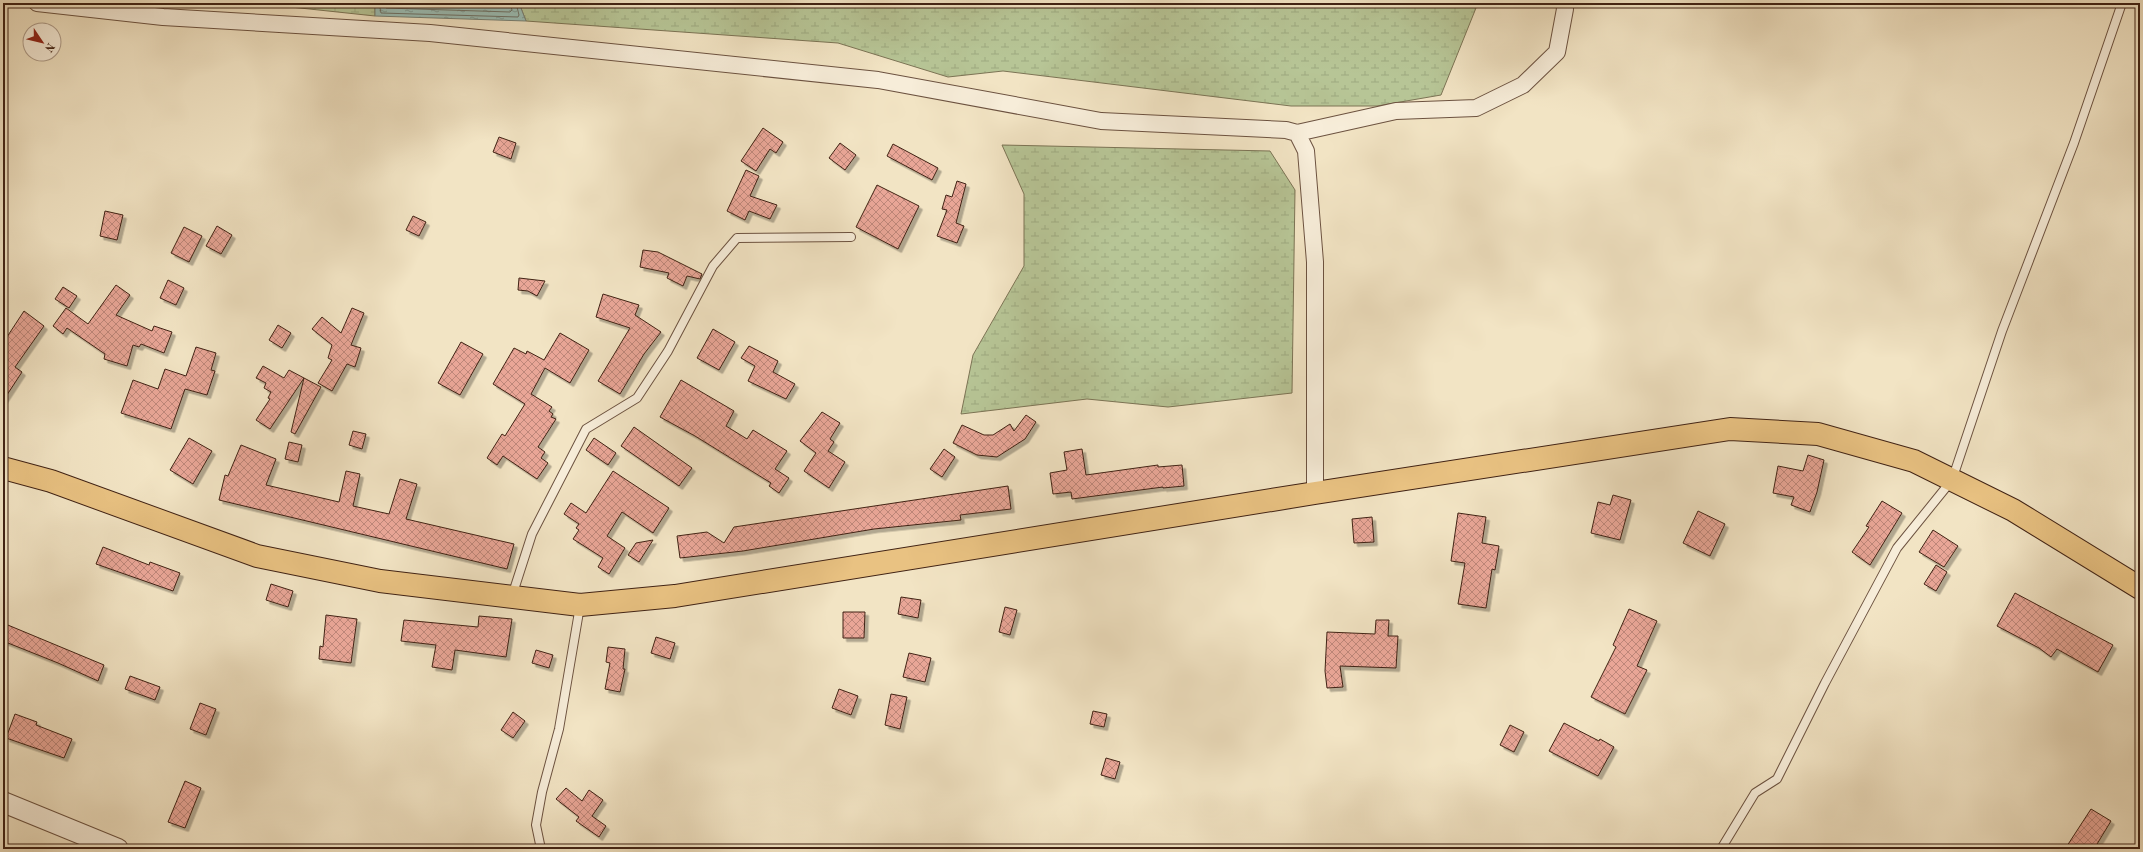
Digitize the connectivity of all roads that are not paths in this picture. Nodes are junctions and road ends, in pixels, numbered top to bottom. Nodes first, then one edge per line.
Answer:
1 (37, 3) edge
2 (1564, 3) edge
3 (2122, 3) edge
4 (1297, 133) junction
5 (851, 237) dead end
6 (3, 468) edge
7 (1952, 480) junction
8 (1315, 493) junction
9 (2140, 588) edge
10 (511, 597) junction
11 (580, 605) junction
12 (3, 802) edge
13 (118, 849) edge
14 (541, 849) edge
15 (1721, 849) edge

1 - 4 street
2 - 4 street
3 - 7 lane
4 - 8 street
5 - 10 lane
6 - 10 main road
7 - 8 main road
7 - 9 main road
7 - 15 lane
8 - 11 main road
10 - 11 main road
11 - 14 lane
12 - 13 street

